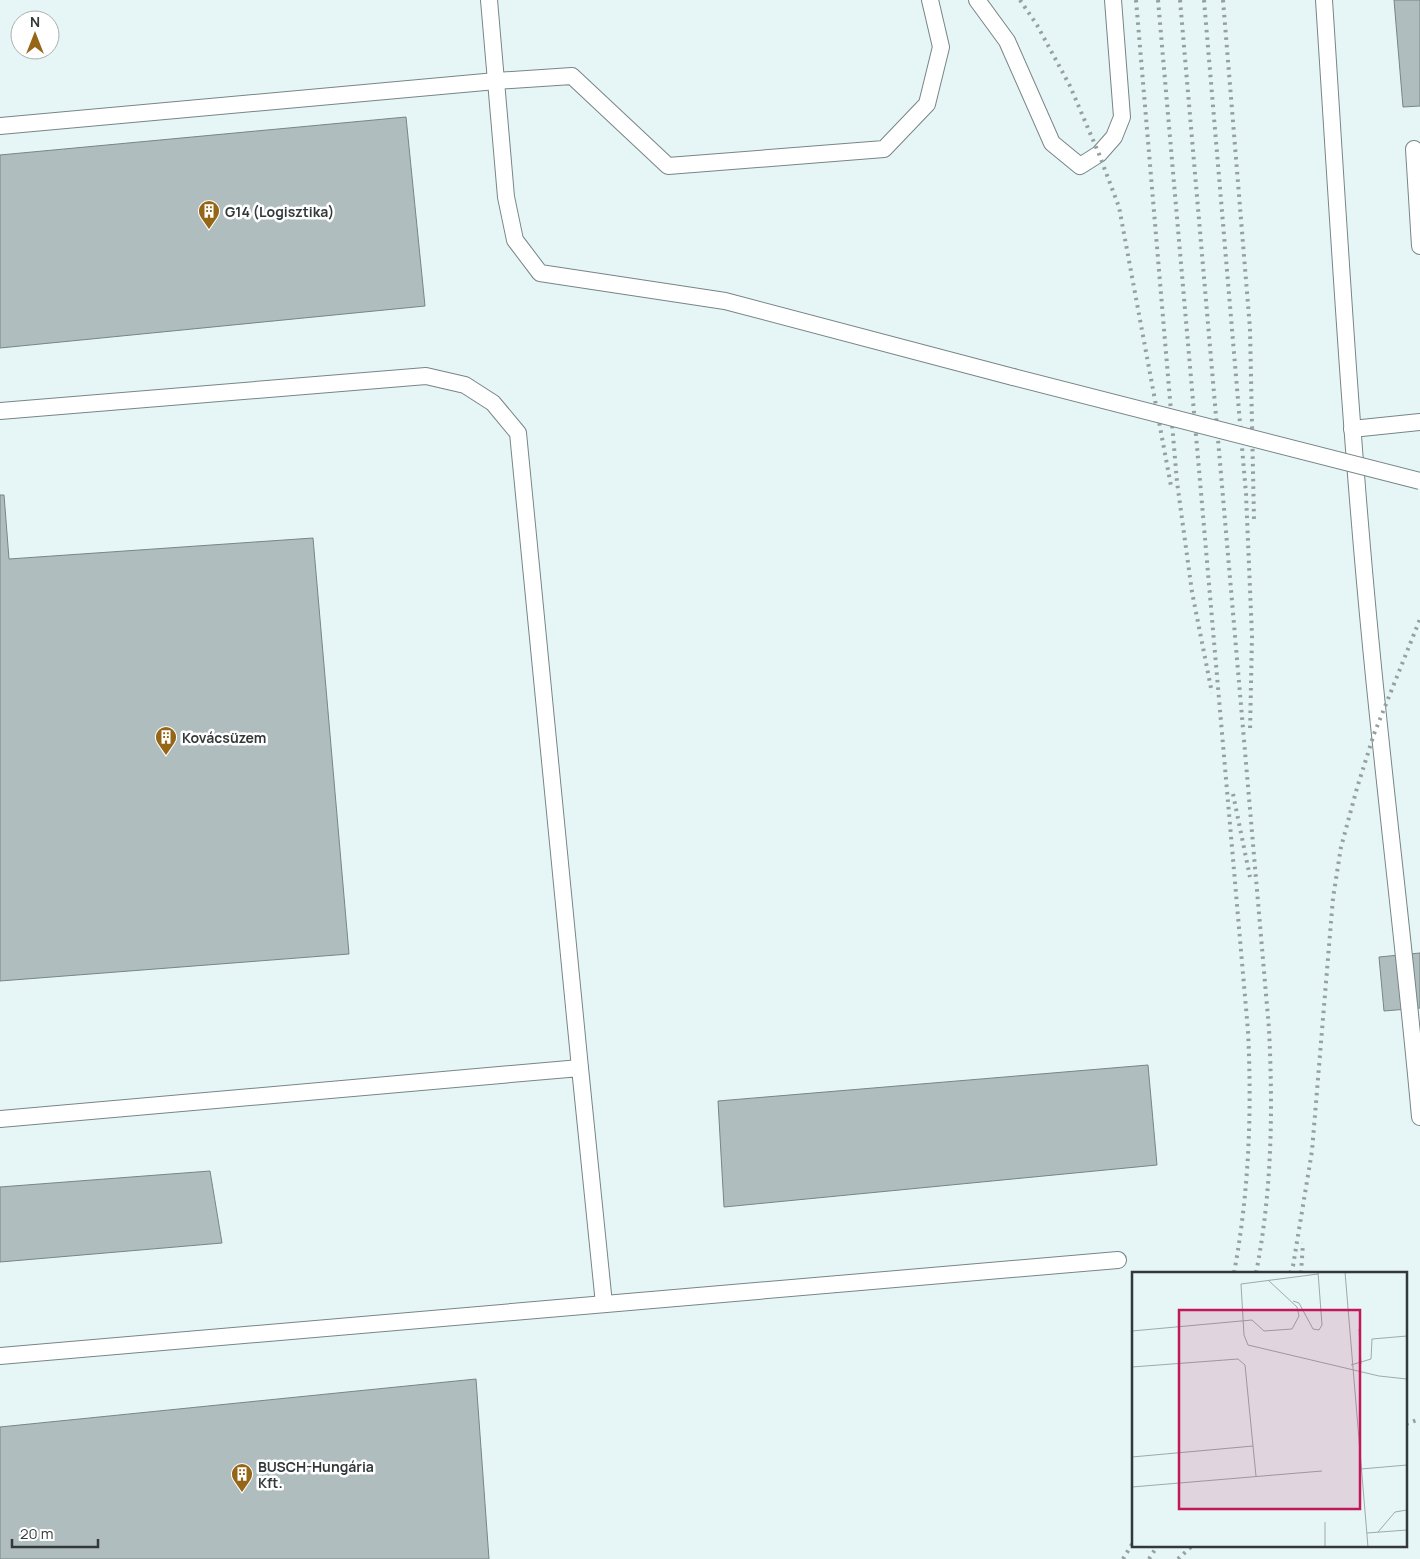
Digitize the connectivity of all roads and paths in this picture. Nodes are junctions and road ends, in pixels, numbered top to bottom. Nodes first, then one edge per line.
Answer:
1 (489, 0) edge
2 (930, 0) edge
3 (977, 0) edge
4 (1113, 0) edge
5 (1324, 0) edge
6 (496, 81) junction
7 (0, 126) edge
8 (1414, 149) dead end
9 (1420, 246) edge
10 (0, 411) edge
11 (1420, 422) edge
12 (1352, 429) junction
13 (1420, 481) edge
14 (580, 1068) junction
15 (1420, 1117) edge
16 (0, 1119) edge
17 (1118, 1260) dead end
18 (604, 1304) junction
19 (0, 1356) edge

1 - 6 lane
2 - 6 lane
3 - 4 lane
5 - 12 lane
6 - 7 lane
6 - 13 lane, bridge
8 - 9 lane
10 - 14 lane
11 - 12 lane
12 - 15 lane
14 - 16 lane
14 - 18 lane
17 - 18 lane
18 - 19 lane

